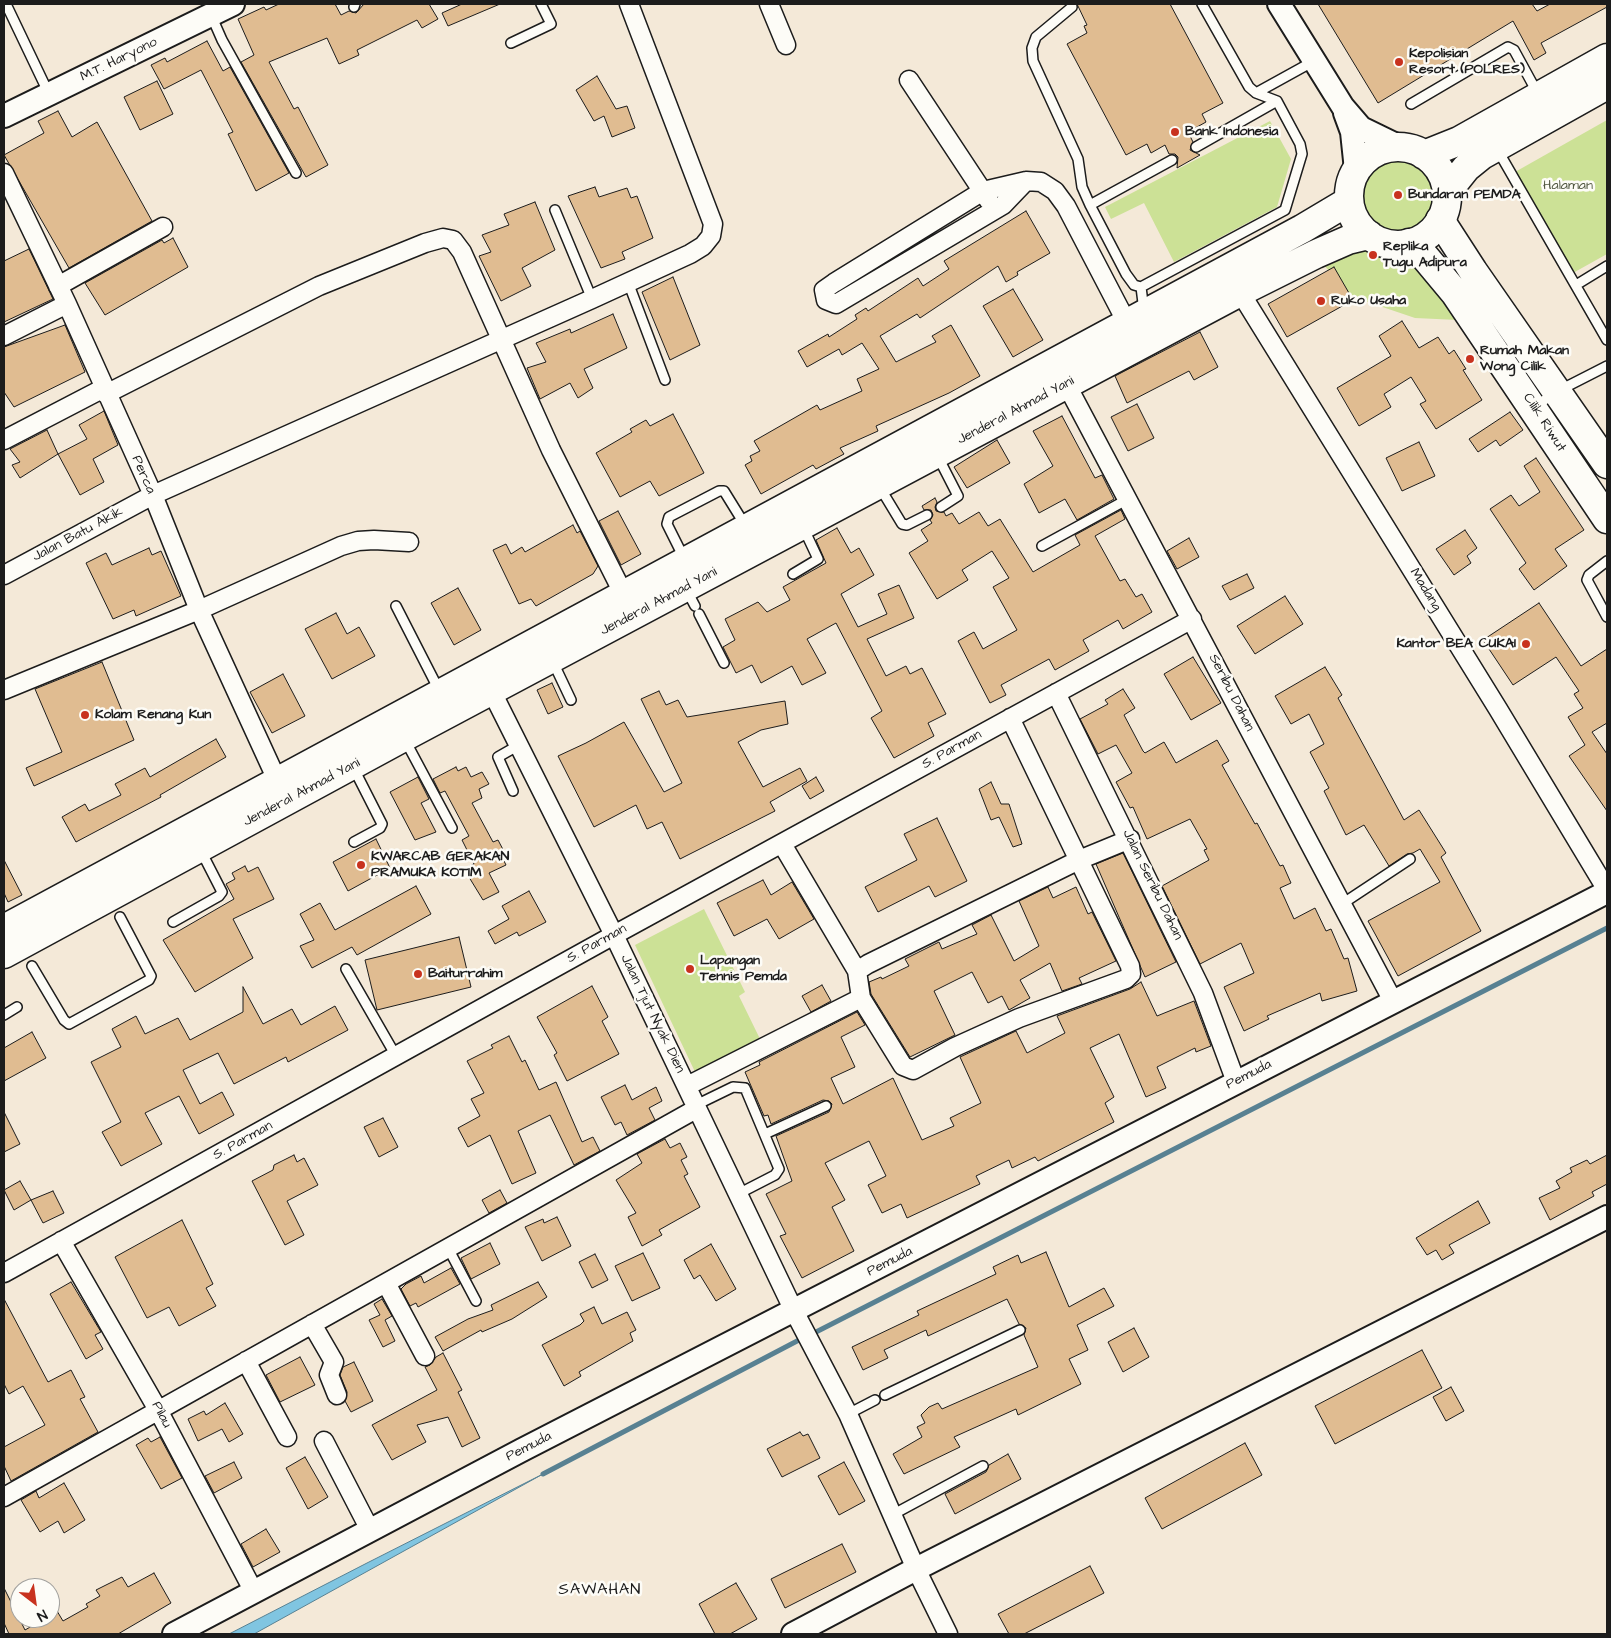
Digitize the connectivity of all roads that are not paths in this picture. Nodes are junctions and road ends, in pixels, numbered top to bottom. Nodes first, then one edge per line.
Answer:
1 (6, 4) edge
2 (233, 4) edge
3 (541, 4) edge
4 (628, 4) edge
5 (769, 4) edge
6 (1202, 4) edge
7 (1279, 4) edge
8 (1072, 7) dead end
9 (211, 15) junction
10 (511, 43) dead end
11 (786, 44) dead end
12 (1607, 58) edge
13 (1314, 61) junction
14 (909, 80) dead end
15 (1607, 85) edge
16 (1256, 93) junction
17 (49, 94) junction
18 (1539, 96) junction
19 (1277, 101) junction
20 (1411, 104) dead end
21 (1343, 107) junction
22 (4, 116) edge
23 (1484, 145) junction
24 (1196, 147) dead end
25 (1412, 151) junction
26 (1172, 160) dead end
27 (1356, 170) junction
28 (4, 173) edge
29 (296, 173) dead end
30 (1026, 181) junction
31 (983, 191) junction
32 (1446, 193) junction
33 (1349, 201) junction
34 (1090, 205) junction
35 (995, 209) junction
36 (556, 210) dead end
37 (1440, 220) junction
38 (164, 227) dead end
39 (1369, 235) junction
40 (1417, 250) junction
41 (1607, 266) edge
42 (628, 282) junction
43 (1576, 285) junction
44 (58, 286) junction
45 (1141, 287) junction
46 (1240, 292) junction
47 (592, 299) junction
48 (67, 304) junction
49 (1136, 319) junction
50 (4, 336) edge
51 (501, 339) junction
52 (1607, 340) edge
53 (1607, 366) edge
54 (1060, 373) junction
55 (665, 380) dead end
56 (105, 391) junction
57 (1558, 391) junction
58 (1534, 407) junction
59 (4, 440) edge
60 (936, 453) junction
61 (1607, 464) edge
62 (878, 484) junction
63 (153, 495) junction
64 (1128, 499) junction
65 (941, 507) dead end
66 (927, 515) dead end
67 (1607, 519) edge
68 (802, 524) junction
69 (746, 527) junction
70 (409, 542) dead end
71 (1042, 546) dead end
72 (1607, 561) edge
73 (793, 574) dead end
74 (4, 575) edge
75 (686, 584) junction
76 (623, 593) junction
77 (396, 606) dead end
78 (199, 610) junction
79 (1607, 617) edge
80 (1192, 619) junction
81 (552, 660) junction
82 (724, 663) dead end
83 (4, 690) edge
84 (440, 692) junction
85 (492, 692) junction
86 (1056, 693) junction
87 (571, 700) dead end
88 (1010, 718) junction
89 (404, 737) junction
90 (519, 745) junction
91 (352, 766) junction
92 (277, 780) junction
93 (513, 791) dead end
94 (452, 828) dead end
95 (1130, 839) junction
96 (354, 842) dead end
97 (782, 844) junction
98 (199, 848) junction
99 (1410, 859) dead end
100 (1079, 860) junction
101 (1607, 891) edge
102 (108, 900) junction
103 (1342, 904) junction
104 (173, 922) dead end
105 (614, 935) junction
106 (17, 949) edge
107 (346, 969) dead end
108 (857, 971) junction
109 (861, 998) junction
110 (1394, 1002) junction
111 (17, 1007) dead end
112 (4, 1015) edge
113 (396, 1056) junction
114 (1236, 1082) junction
115 (687, 1086) junction
116 (826, 1106) dead end
117 (696, 1107) junction
118 (765, 1134) junction
119 (740, 1193) junction
120 (1607, 1217) edge
121 (61, 1241) junction
122 (448, 1248) junction
123 (4, 1273) edge
124 (386, 1283) junction
125 (476, 1302) dead end
126 (794, 1311) junction
127 (312, 1324) junction
128 (1020, 1330) dead end
129 (425, 1356) dead end
130 (246, 1361) junction
131 (337, 1395) dead end
132 (885, 1395) dead end
133 (875, 1400) dead end
134 (158, 1410) junction
135 (848, 1414) junction
136 (287, 1436) dead end
137 (324, 1441) dead end
138 (983, 1466) dead end
139 (4, 1497) edge
140 (892, 1515) junction
141 (370, 1530) junction
142 (916, 1569) junction
143 (254, 1592) junction
144 (174, 1634) edge
145 (794, 1634) edge
146 (948, 1634) edge

1 - 17 lane
2 - 9 street, M.T. Haryono
3 - 10 lane
4 - 42 street, Jalan Batu Akik
5 - 11 street
6 - 16 lane
7 - 13 street
8 - 34 lane
9 - 17 street, M.T. Haryono
9 - 29 lane
12 - 18 main road
13 - 16 lane
13 - 21 street
14 - 31 street
15 - 23 main road
16 - 19 lane
17 - 22 street, M.T. Haryono
18 - 20 lane
18 - 23 main road
19 - 24 lane
19 - 45 lane
21 - 25 street
21 - 27 street
23 - 25 main road
23 - 32 main road
23 - 43 lane
25 - 27 main road
25 - 32 main road
26 - 34 lane
27 - 33 main road
28 - 44 street, Perca
30 - 31 street
30 - 35 street
30 - 49 street
31 - 35 street
31 - 35 street
32 - 37 main road
33 - 39 main road
33 - 49 main road, Jenderal Ahmad Yani
34 - 45 lane
36 - 47 lane
37 - 40 main road
37 - 57 main road, Cilik Riwut
38 - 44 street
39 - 40 main road
39 - 46 main road, Jenderal Ahmad Yani
40 - 58 main road, Cilik Riwut
41 - 43 lane
42 - 47 street, Jalan Batu Akik
42 - 55 lane
43 - 52 lane
44 - 48 street, Perca
45 - 49 lane
46 - 54 main road, Jenderal Ahmad Yani
46 - 101 street, Madang
47 - 51 street, Jalan Batu Akik
48 - 50 street
48 - 56 street, Perca
49 - 54 main road, Jenderal Ahmad Yani
51 - 56 street
51 - 63 street, Jalan Batu Akik
51 - 76 street
53 - 57 lane
54 - 60 main road, Jenderal Ahmad Yani
54 - 64 street, Seribu Dahan
54 - 69 main road, Jenderal Ahmad Yani
56 - 59 street
56 - 63 street, Perca
57 - 58 lane
57 - 61 main road, Cilik Riwut
58 - 67 main road, Cilik Riwut
60 - 62 main road, Jenderal Ahmad Yani
60 - 65 lane
62 - 66 lane
62 - 68 main road, Jenderal Ahmad Yani
63 - 74 street, Jalan Batu Akik
63 - 78 street, Perca
64 - 71 lane
64 - 80 street, Seribu Dahan
68 - 73 lane
68 - 75 main road, Jenderal Ahmad Yani
69 - 75 main road, Jenderal Ahmad Yani
69 - 75 lane
70 - 78 street
72 - 79 lane
75 - 76 main road, Jenderal Ahmad Yani
75 - 81 main road, Jenderal Ahmad Yani
75 - 82 lane
76 - 84 main road, Jenderal Ahmad Yani
77 - 84 lane
78 - 83 street
78 - 92 street, Perca
80 - 86 street, S. Parman
80 - 103 street, Seribu Dahan
81 - 85 main road, Jenderal Ahmad Yani
81 - 87 lane
84 - 92 main road, Jenderal Ahmad Yani
85 - 89 main road, Jenderal Ahmad Yani
85 - 90 street, Jalan Tjut Nyak Dien
86 - 88 street, S. Parman
86 - 95 street, Jalan Seribu Dahan
88 - 97 street, S. Parman
88 - 100 street
89 - 91 main road, Jenderal Ahmad Yani
89 - 94 lane
90 - 93 lane
90 - 105 street, Jalan Tjut Nyak Dien
91 - 96 lane
91 - 98 main road, Jenderal Ahmad Yani
92 - 102 main road, Jenderal Ahmad Yani
95 - 100 street
95 - 114 street, Jalan Seribu Dahan
97 - 105 street, S. Parman
97 - 108 street
98 - 102 main road, Jenderal Ahmad Yani
98 - 104 lane
99 - 103 lane
100 - 108 street
100 - 109 street
101 - 110 street, Pemuda
102 - 106 main road, Jenderal Ahmad Yani
102 - 106 lane
103 - 110 street, Seribu Dahan
105 - 113 street, S. Parman
105 - 115 street, Jalan Tjut Nyak Dien
107 - 113 lane
108 - 109 street
109 - 115 street
110 - 114 street, Pemuda
111 - 112 lane
113 - 121 street, S. Parman
114 - 126 street, Pemuda
115 - 117 street, Jalan Tjut Nyak Dien
116 - 118 lane
117 - 118 lane
117 - 119 street, Jalan Tjut Nyak Dien
117 - 122 street
118 - 119 lane
119 - 126 street, Jalan Tjut Nyak Dien
120 - 142 street
121 - 123 street, S. Parman
121 - 134 street, Pilau
122 - 124 street
122 - 125 lane
124 - 127 street
124 - 129 street
126 - 135 street, Jalan Tjut Nyak Dien
126 - 141 street, Pemuda
127 - 130 street
127 - 131 street
128 - 132 lane
130 - 134 street
130 - 136 street
133 - 135 lane
134 - 139 street
134 - 143 street, Pilau
135 - 140 street, Jalan Tjut Nyak Dien
137 - 141 street
138 - 140 lane
140 - 142 street, Jalan Tjut Nyak Dien
141 - 143 street, Pemuda
142 - 145 street
142 - 146 street, Jalan Tjut Nyak Dien
143 - 144 street, Pemuda

